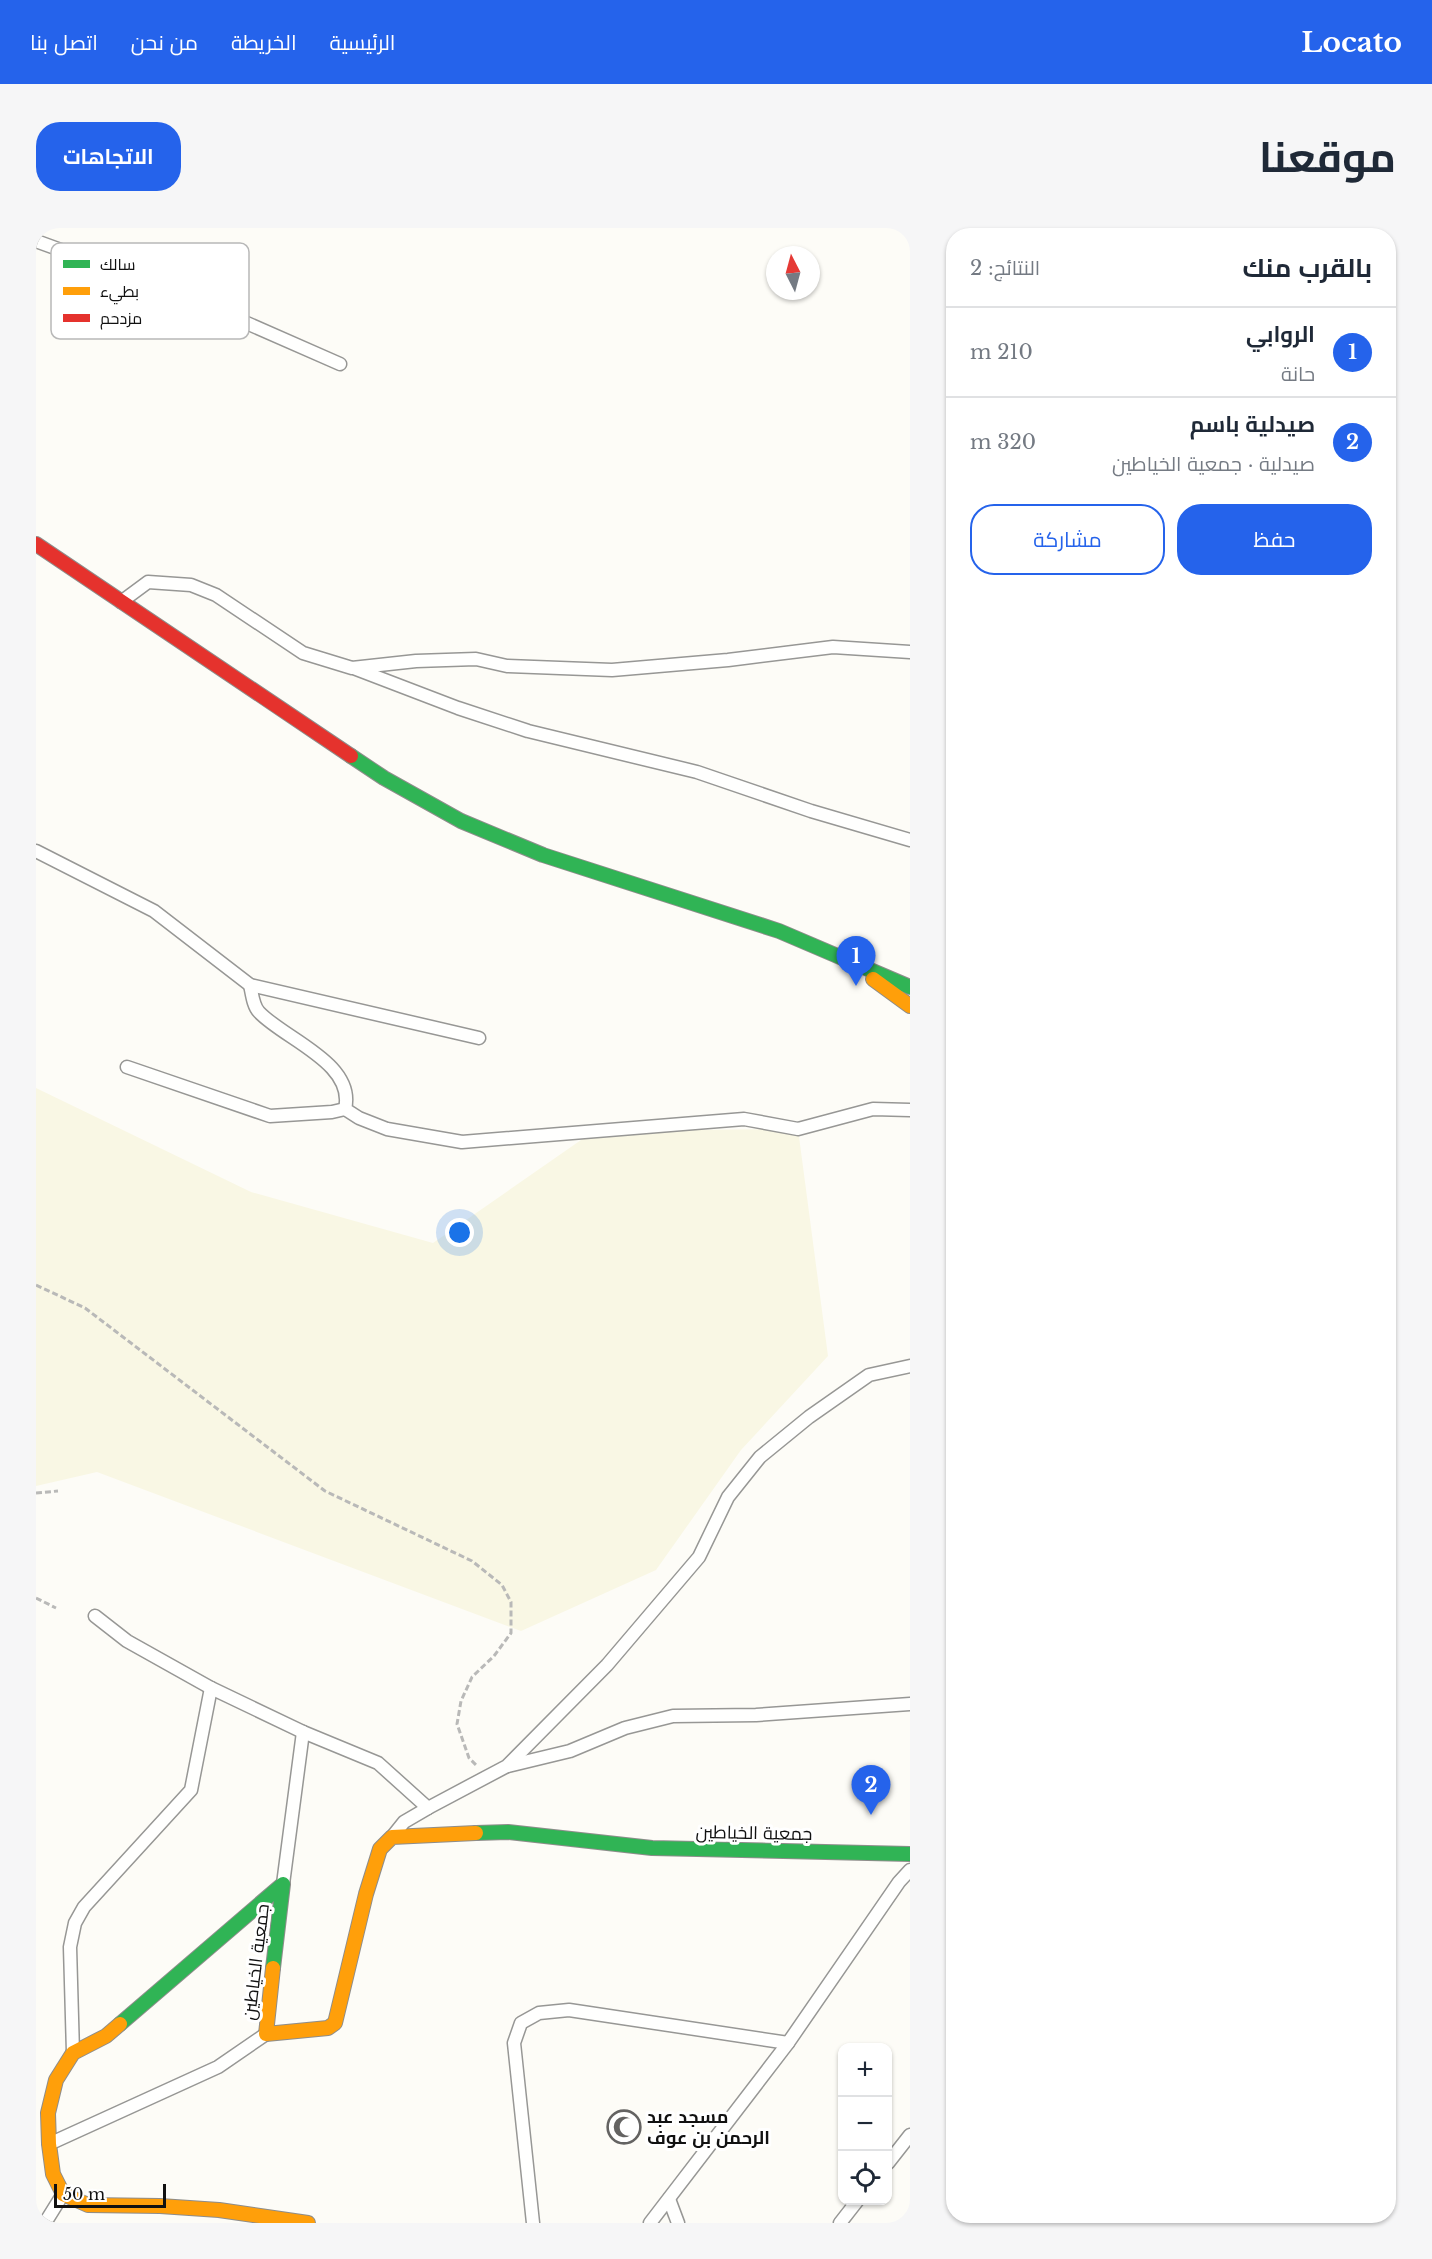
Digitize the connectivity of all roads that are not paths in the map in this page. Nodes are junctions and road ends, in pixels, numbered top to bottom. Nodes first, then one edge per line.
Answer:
1 (36, 241) edge
2 (51, 246) edge
3 (249, 324) edge
4 (340, 364) dead end
5 (37, 547) edge
6 (121, 602) junction
7 (910, 652) edge
8 (352, 668) junction
9 (910, 840) edge
10 (36, 851) edge
11 (846, 961) junction
12 (250, 985) junction
13 (910, 987) edge
14 (910, 1006) edge
15 (479, 1038) dead end
16 (127, 1066) dead end
17 (345, 1109) junction
18 (910, 1110) edge
19 (910, 1366) edge
20 (95, 1616) dead end
21 (211, 1688) junction
22 (910, 1704) edge
23 (303, 1732) junction
24 (507, 1767) junction
25 (428, 1808) junction
26 (392, 1837) junction
27 (910, 1854) edge
28 (910, 1870) edge
29 (283, 1884) junction
30 (266, 2034) junction
31 (788, 2043) junction
32 (73, 2053) junction
33 (910, 2134) edge
34 (49, 2144) junction
35 (892, 2158) edge
36 (63, 2194) junction
37 (669, 2199) junction
38 (854, 2205) edge
39 (45, 2223) edge
40 (308, 2223) edge
41 (533, 2223) edge
42 (650, 2223) edge
43 (678, 2223) edge
44 (840, 2223) edge

1 - 2 street
3 - 4 street
5 - 6 street
6 - 8 street
6 - 11 street
7 - 8 street
8 - 9 street
10 - 12 street
11 - 13 street
11 - 14 street
12 - 15 street
12 - 17 street
16 - 17 street
17 - 18 street
19 - 24 street
20 - 21 street
21 - 23 street
21 - 32 street
22 - 24 street
23 - 25 street
23 - 29 street
24 - 25 street
25 - 26 street
26 - 27 street, جمعية الخياطين
26 - 30 street, جمعية الخياطين
28 - 31 street
29 - 30 street, جمعية الخياطين
29 - 32 street, جمعية الخياطين
30 - 34 street
31 - 37 street
31 - 41 street
32 - 34 street
33 - 35 street
34 - 36 street
36 - 39 street
36 - 40 street
37 - 42 street
37 - 43 street
38 - 44 street

